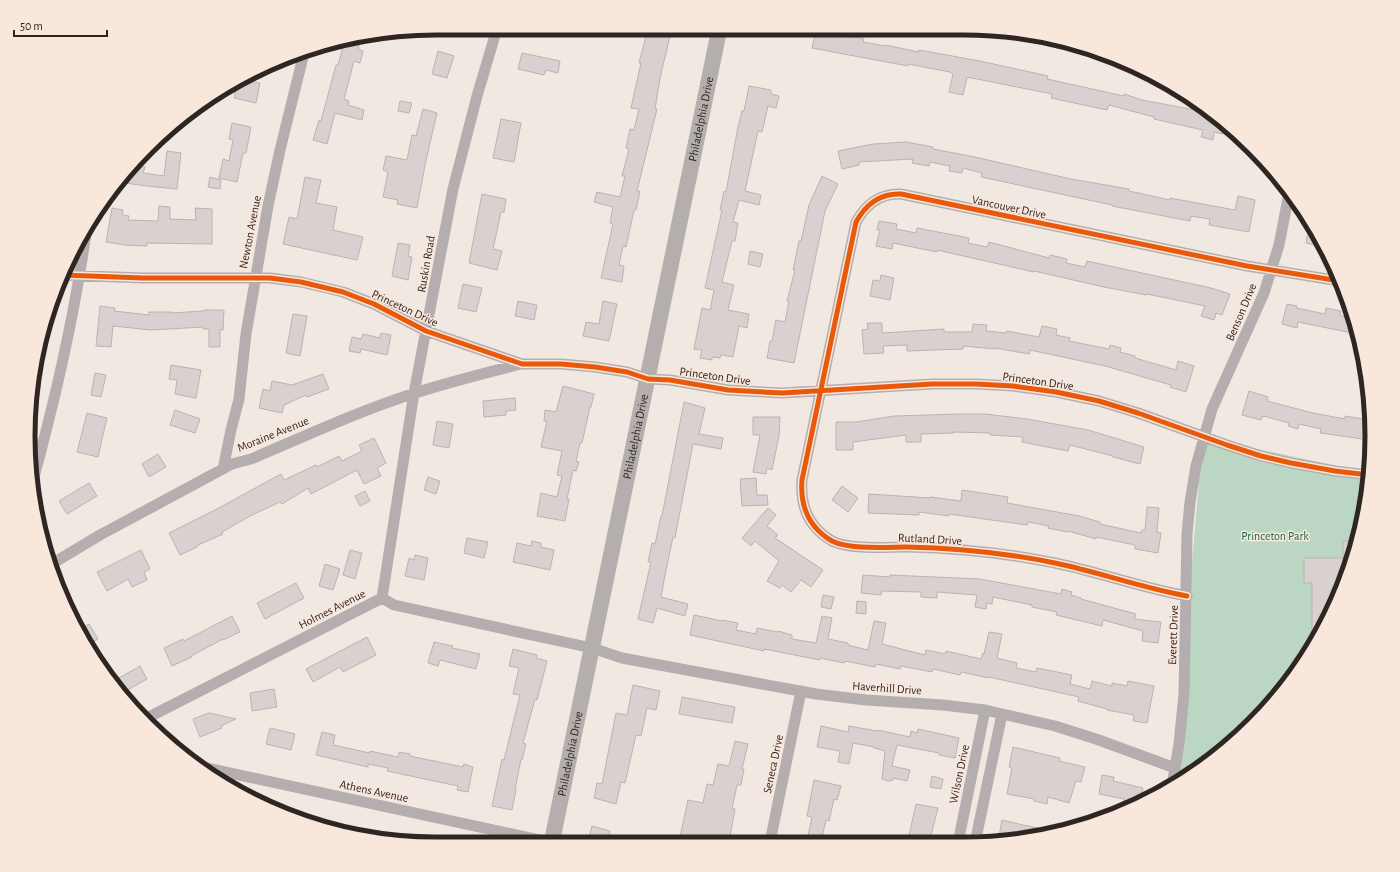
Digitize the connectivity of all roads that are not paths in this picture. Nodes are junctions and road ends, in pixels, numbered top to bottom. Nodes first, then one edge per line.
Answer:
1 (495, 35) edge
2 (718, 35) edge
3 (304, 57) edge
4 (1288, 200) edge
5 (85, 243) edge
6 (1271, 270) junction
7 (69, 275) edge
8 (80, 275) junction
9 (255, 278) junction
10 (1333, 280) edge
11 (426, 331) junction
12 (522, 364) junction
13 (648, 378) junction
14 (821, 391) junction
15 (414, 393) junction
16 (1203, 436) junction
17 (36, 467) edge
18 (223, 469) junction
19 (1363, 474) edge
20 (55, 562) edge
21 (1187, 596) junction
22 (382, 598) junction
23 (592, 648) junction
24 (801, 692) junction
25 (985, 710) junction
26 (1002, 714) junction
27 (150, 717) edge
28 (1175, 768) junction
29 (214, 769) edge
30 (1173, 777) edge
31 (526, 837) edge
32 (553, 837) edge
33 (771, 837) edge
34 (959, 837) edge
35 (976, 837) edge

1 - 11 street, Ruskin Road
2 - 13 main road, Philadelphia Drive
3 - 9 street, Newton Avenue
4 - 6 street, Benson Drive
5 - 8 street
6 - 10 street, Vancouver Drive
6 - 14 street, Vancouver Drive
6 - 16 street, Benson Drive
7 - 8 street, Princeton Drive
8 - 9 street, Princeton Drive
8 - 17 street
9 - 11 street, Princeton Drive
9 - 18 street, Newton Avenue
11 - 12 street, Princeton Drive
11 - 15 street, Ruskin Road
12 - 13 street, Princeton Drive
12 - 15 street, Moraine Avenue
13 - 14 street, Princeton Drive
13 - 23 main road, Philadelphia Drive
14 - 16 street, Princeton Drive
14 - 21 street, Rutland Drive
15 - 18 street, Moraine Avenue
15 - 22 street, Ruskin Road
16 - 19 street, Princeton Drive
16 - 21 street, Everett Drive
18 - 20 street, Moraine Avenue
21 - 28 street, Everett Drive
22 - 23 street, Holmes Avenue
22 - 27 street, Holmes Avenue
23 - 24 street, Haverhill Drive
23 - 32 main road, Philadelphia Drive
24 - 25 street, Haverhill Drive
24 - 33 street, Seneca Drive
25 - 26 street, Haverhill Drive
25 - 34 street, Wilson Drive
26 - 28 street, Haverhill Drive
26 - 35 street
28 - 30 street, Everett Drive
29 - 31 street, Athens Avenue

